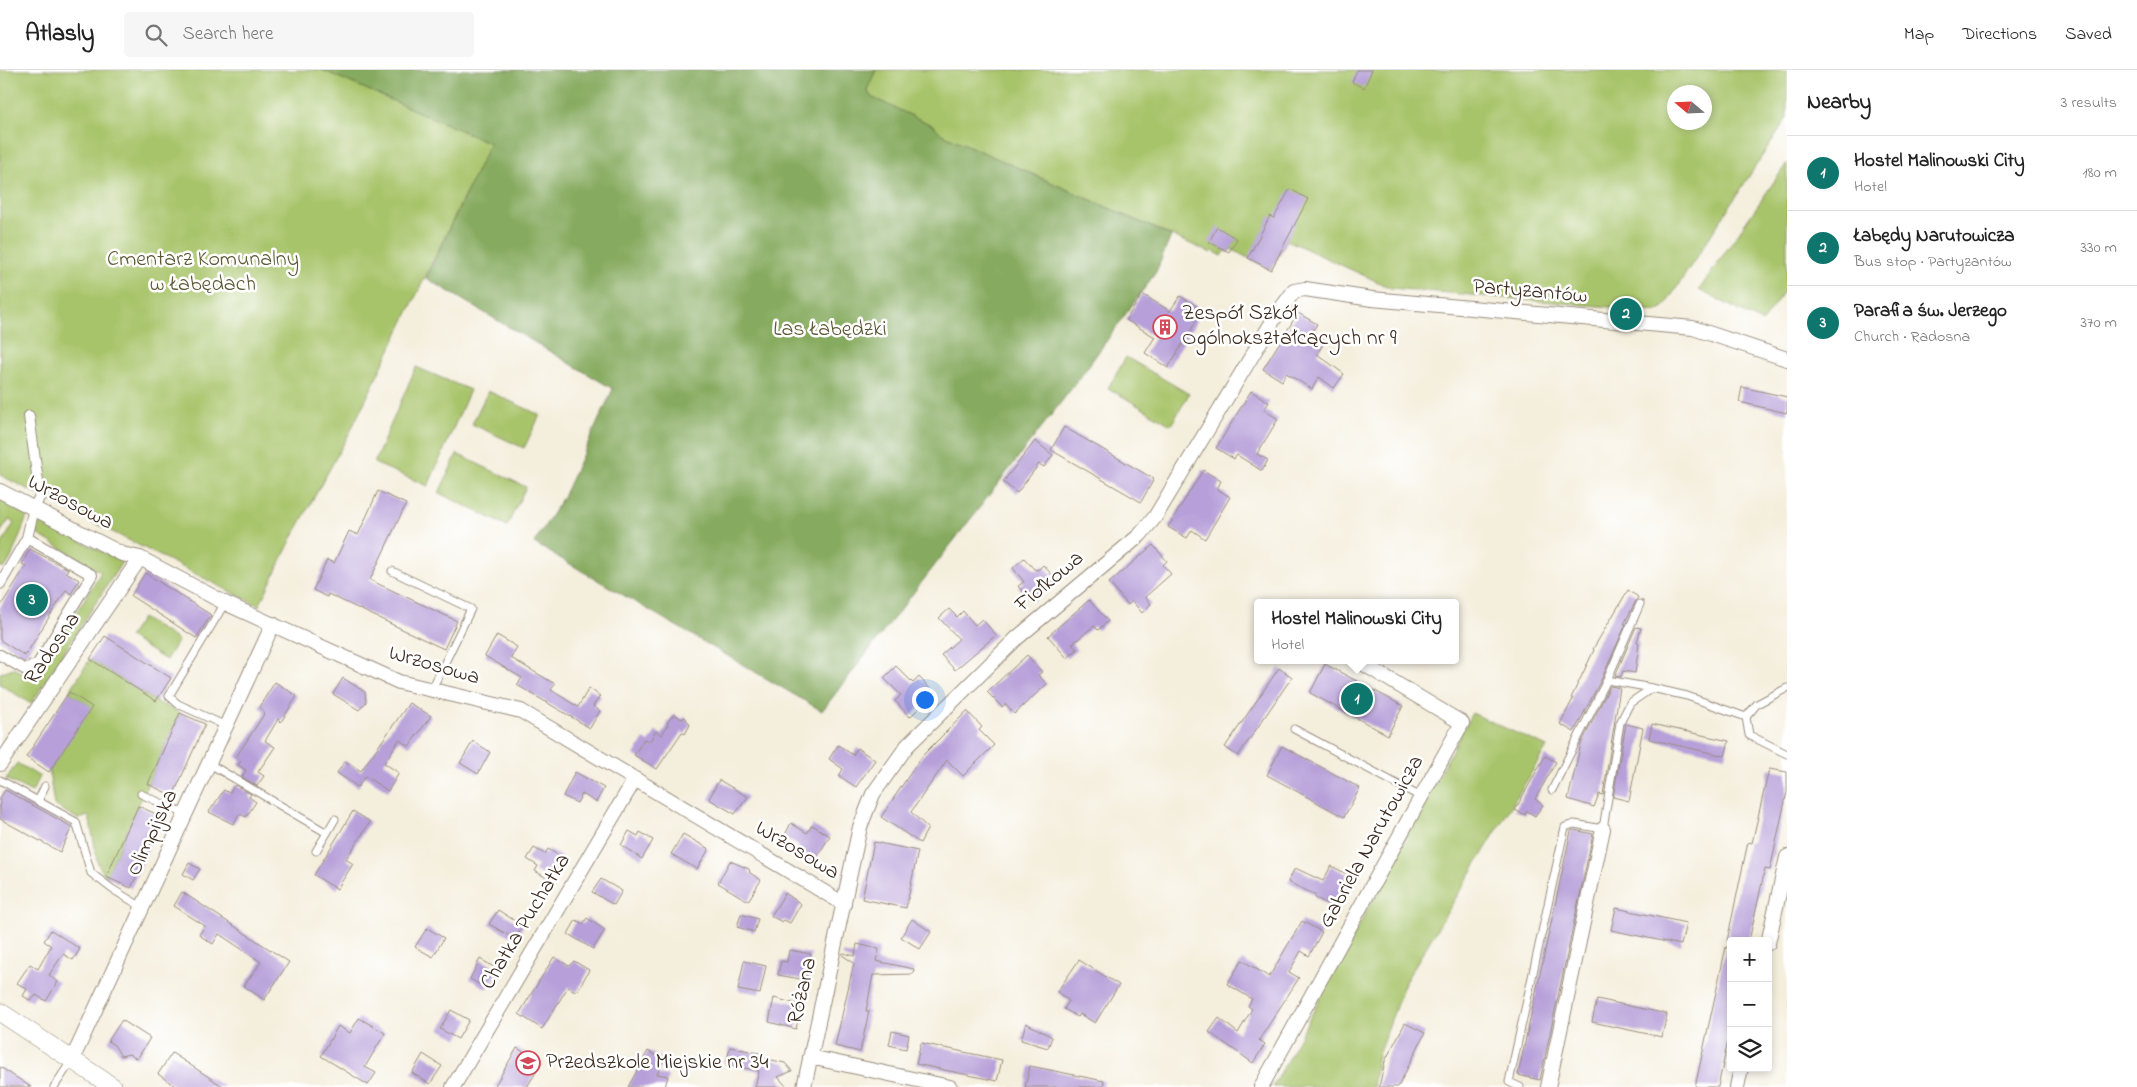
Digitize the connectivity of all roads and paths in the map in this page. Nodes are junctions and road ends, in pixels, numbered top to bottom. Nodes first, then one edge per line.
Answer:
1 (1294, 291) joint
2 (1787, 359) edge
3 (29, 416) dead end
4 (0, 491) edge
5 (34, 508) junction
6 (27, 538) junction
7 (140, 558) junction
8 (392, 571) dead end
9 (0, 584) edge
10 (225, 602) junction
11 (1640, 604) dead end
12 (273, 624) junction
13 (0, 655) edge
14 (1364, 664) edge
15 (1607, 680) junction
16 (1652, 688) junction
17 (1787, 688) edge
18 (432, 689) junction
19 (1746, 716) junction
20 (226, 726) junction
21 (1294, 729) dead end
22 (1787, 754) edge
23 (208, 763) junction
24 (0, 764) edge
25 (0, 780) edge
26 (635, 780) junction
27 (45, 786) dead end
28 (1552, 790) dead end
29 (141, 794) dead end
30 (1421, 797) junction
31 (38, 801) junction
32 (185, 814) junction
33 (335, 819) dead end
34 (1603, 829) junction
35 (327, 833) junction
36 (316, 851) dead end
37 (1787, 857) edge
38 (844, 904) junction
39 (142, 907) junction
40 (1769, 937) edge
41 (0, 1012) edge
42 (810, 1057) junction
43 (72, 1060) junction
44 (1740, 1072) edge
45 (54, 1087) edge
46 (113, 1087) edge
47 (453, 1087) edge
48 (804, 1087) edge
49 (950, 1087) edge
50 (1261, 1087) edge
51 (1520, 1087) edge
52 (1548, 1087) edge
53 (1737, 1087) edge

1 - 2 street, Partyzantów
1 - 38 street, Fiołkowa
3 - 5 street
4 - 5 street, Wrzosowa
5 - 6 street
5 - 7 street, Wrzosowa
6 - 9 street
6 - 13 street
7 - 10 street, Wrzosowa
7 - 24 street, Radosna
8 - 18 lane
10 - 12 street, Wrzosowa
10 - 20 lane
11 - 15 lane
12 - 18 street, Wrzosowa
12 - 20 street, Olimpijska
14 - 30 street, Gabriela Narutowicza
15 - 16 lane
15 - 28 lane
16 - 19 lane
16 - 34 lane
17 - 19 lane
18 - 26 street, Wrzosowa
19 - 22 lane
20 - 23 street, Olimpijska
21 - 30 lane
23 - 32 street, Olimpijska
23 - 35 lane
25 - 31 lane
26 - 38 street, Wrzosowa
26 - 47 street, Chatka Puchatka
27 - 31 lane
29 - 32 lane
30 - 50 street, Gabriela Narutowicza
31 - 39 lane
32 - 39 street, Olimpijska
33 - 35 lane
34 - 51 lane
34 - 52 street
35 - 36 lane
37 - 40 street
38 - 42 street, Różana
39 - 43 street, Olimpijska
41 - 43 street
42 - 48 street, Różana
42 - 49 street
43 - 45 lane
43 - 46 street
44 - 53 street

